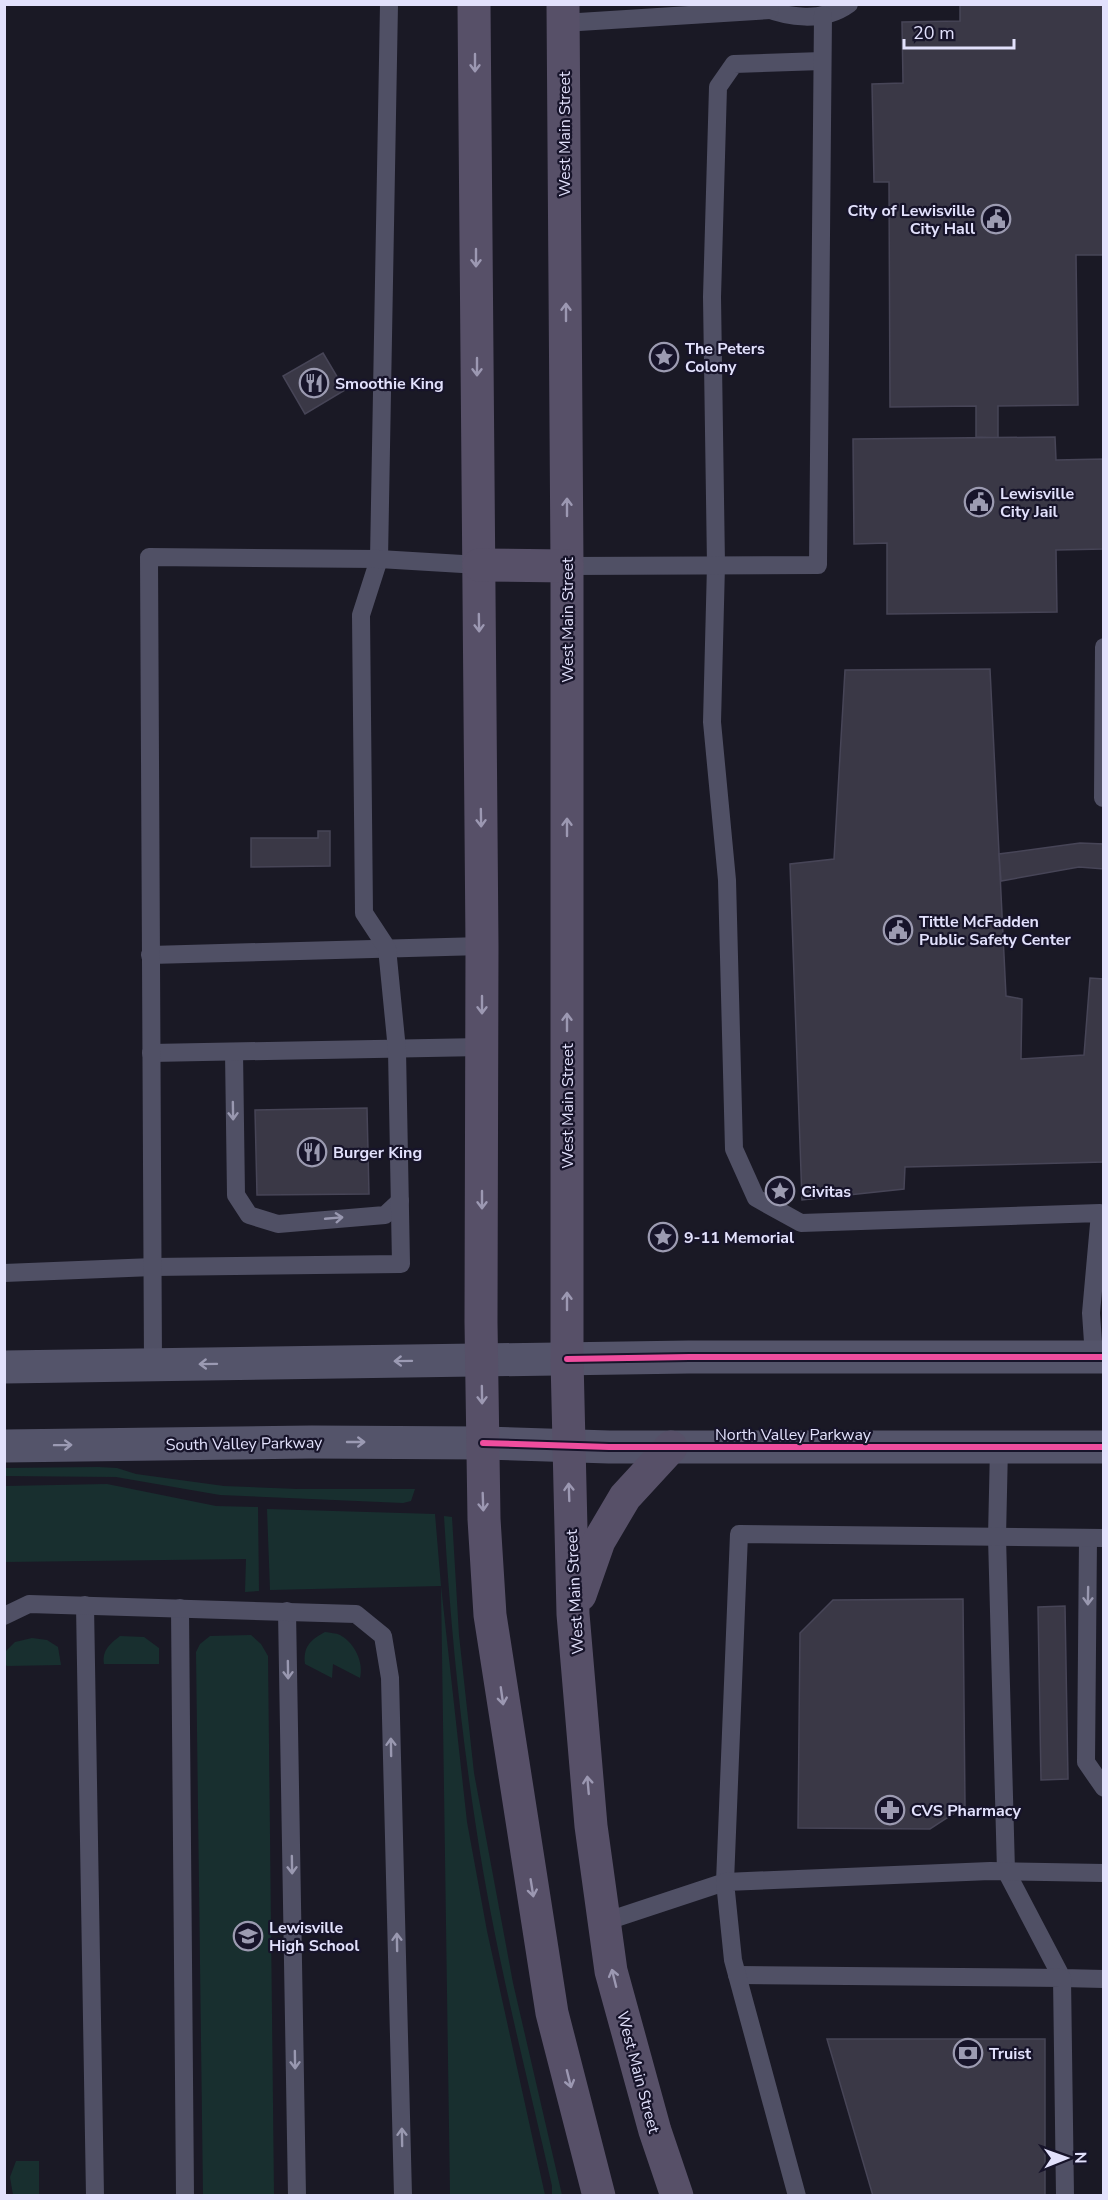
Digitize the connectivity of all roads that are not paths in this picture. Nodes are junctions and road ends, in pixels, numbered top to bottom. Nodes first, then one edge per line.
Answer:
1 (389, 4) edge
2 (474, 4) edge
3 (849, 4) edge
4 (764, 7) edge
5 (563, 14) edge
6 (823, 15) junction
7 (822, 61) junction
8 (379, 560) junction
9 (478, 565) junction
10 (716, 565) junction
11 (567, 566) junction
12 (1104, 647) edge
13 (1103, 798) edge
14 (482, 946) junction
15 (387, 948) junction
16 (150, 955) junction
17 (482, 1047) junction
18 (397, 1050) junction
19 (234, 1052) junction
20 (151, 1053) junction
21 (399, 1201) junction
22 (153, 1267) junction
23 (4, 1273) edge
24 (1099, 1357) edge
25 (567, 1359) junction
26 (482, 1360) junction
27 (153, 1365) junction
28 (4, 1367) edge
29 (483, 1443) junction
30 (4, 1446) edge
31 (568, 1447) junction
32 (671, 1447) junction
33 (999, 1447) junction
34 (1104, 1447) edge
35 (997, 1537) junction
36 (1096, 1538) edge
37 (85, 1605) junction
38 (180, 1608) junction
39 (288, 1611) junction
40 (573, 1614) junction
41 (4, 1616) edge
42 (1104, 1788) edge
43 (1006, 1871) junction
44 (1104, 1874) edge
45 (725, 1882) junction
46 (604, 1922) junction
47 (737, 1975) junction
48 (1062, 1978) junction
49 (1104, 1979) edge
50 (95, 2196) edge
51 (185, 2196) edge
52 (297, 2196) edge
53 (403, 2196) edge
54 (599, 2196) edge
55 (677, 2196) edge
56 (797, 2196) edge
57 (1065, 2196) edge

1 - 8 lane
2 -> 9 main road
3 - 6 lane
4 - 5 lane
4 - 6 lane
11 -> 5 main road, West Main Street
6 - 7 lane
7 - 10 lane
7 - 10 lane
8 - 9 lane
8 - 15 lane
8 - 16 lane
9 - 11 main road
9 -> 14 main road
10 - 11 lane
10 - 24 lane
25 -> 11 main road, West Main Street
12 - 13 lane
14 - 15 lane
14 -> 17 main road
15 - 16 lane
15 - 18 lane
16 - 20 lane
17 - 18 lane
17 -> 26 main road
18 - 19 lane
18 - 21 lane
19 - 20 lane
19 -> 21 lane
20 - 22 lane
21 - 22 lane
22 - 23 lane
22 - 27 lane
24 - 25 main road
25 - 26 main road
25 - 31 main road, West Main Street
26 -> 27 main road
26 -> 29 main road
27 - 28 main road
30 -> 29 main road, South Valley Parkway
29 - 31 main road, North Valley Parkway
29 -> 54 main road
31 - 32 main road, North Valley Parkway
40 -> 31 main road, West Main Street
32 - 33 main road, North Valley Parkway
32 - 40 main road
33 - 34 main road, North Valley Parkway
33 - 35 lane
35 - 36 lane
35 - 43 lane
35 - 45 lane
36 -> 42 lane
37 - 38 lane
37 - 41 lane
37 - 50 lane
38 - 39 lane
38 - 51 lane
39 -> 52 lane
53 -> 39 lane
46 -> 40 main road, West Main Street
43 - 44 lane
43 - 45 lane
43 - 48 lane
45 - 46 lane
45 - 47 lane
55 -> 46 main road, West Main Street
47 - 48 lane
47 - 56 lane
48 - 49 lane
48 - 57 lane

